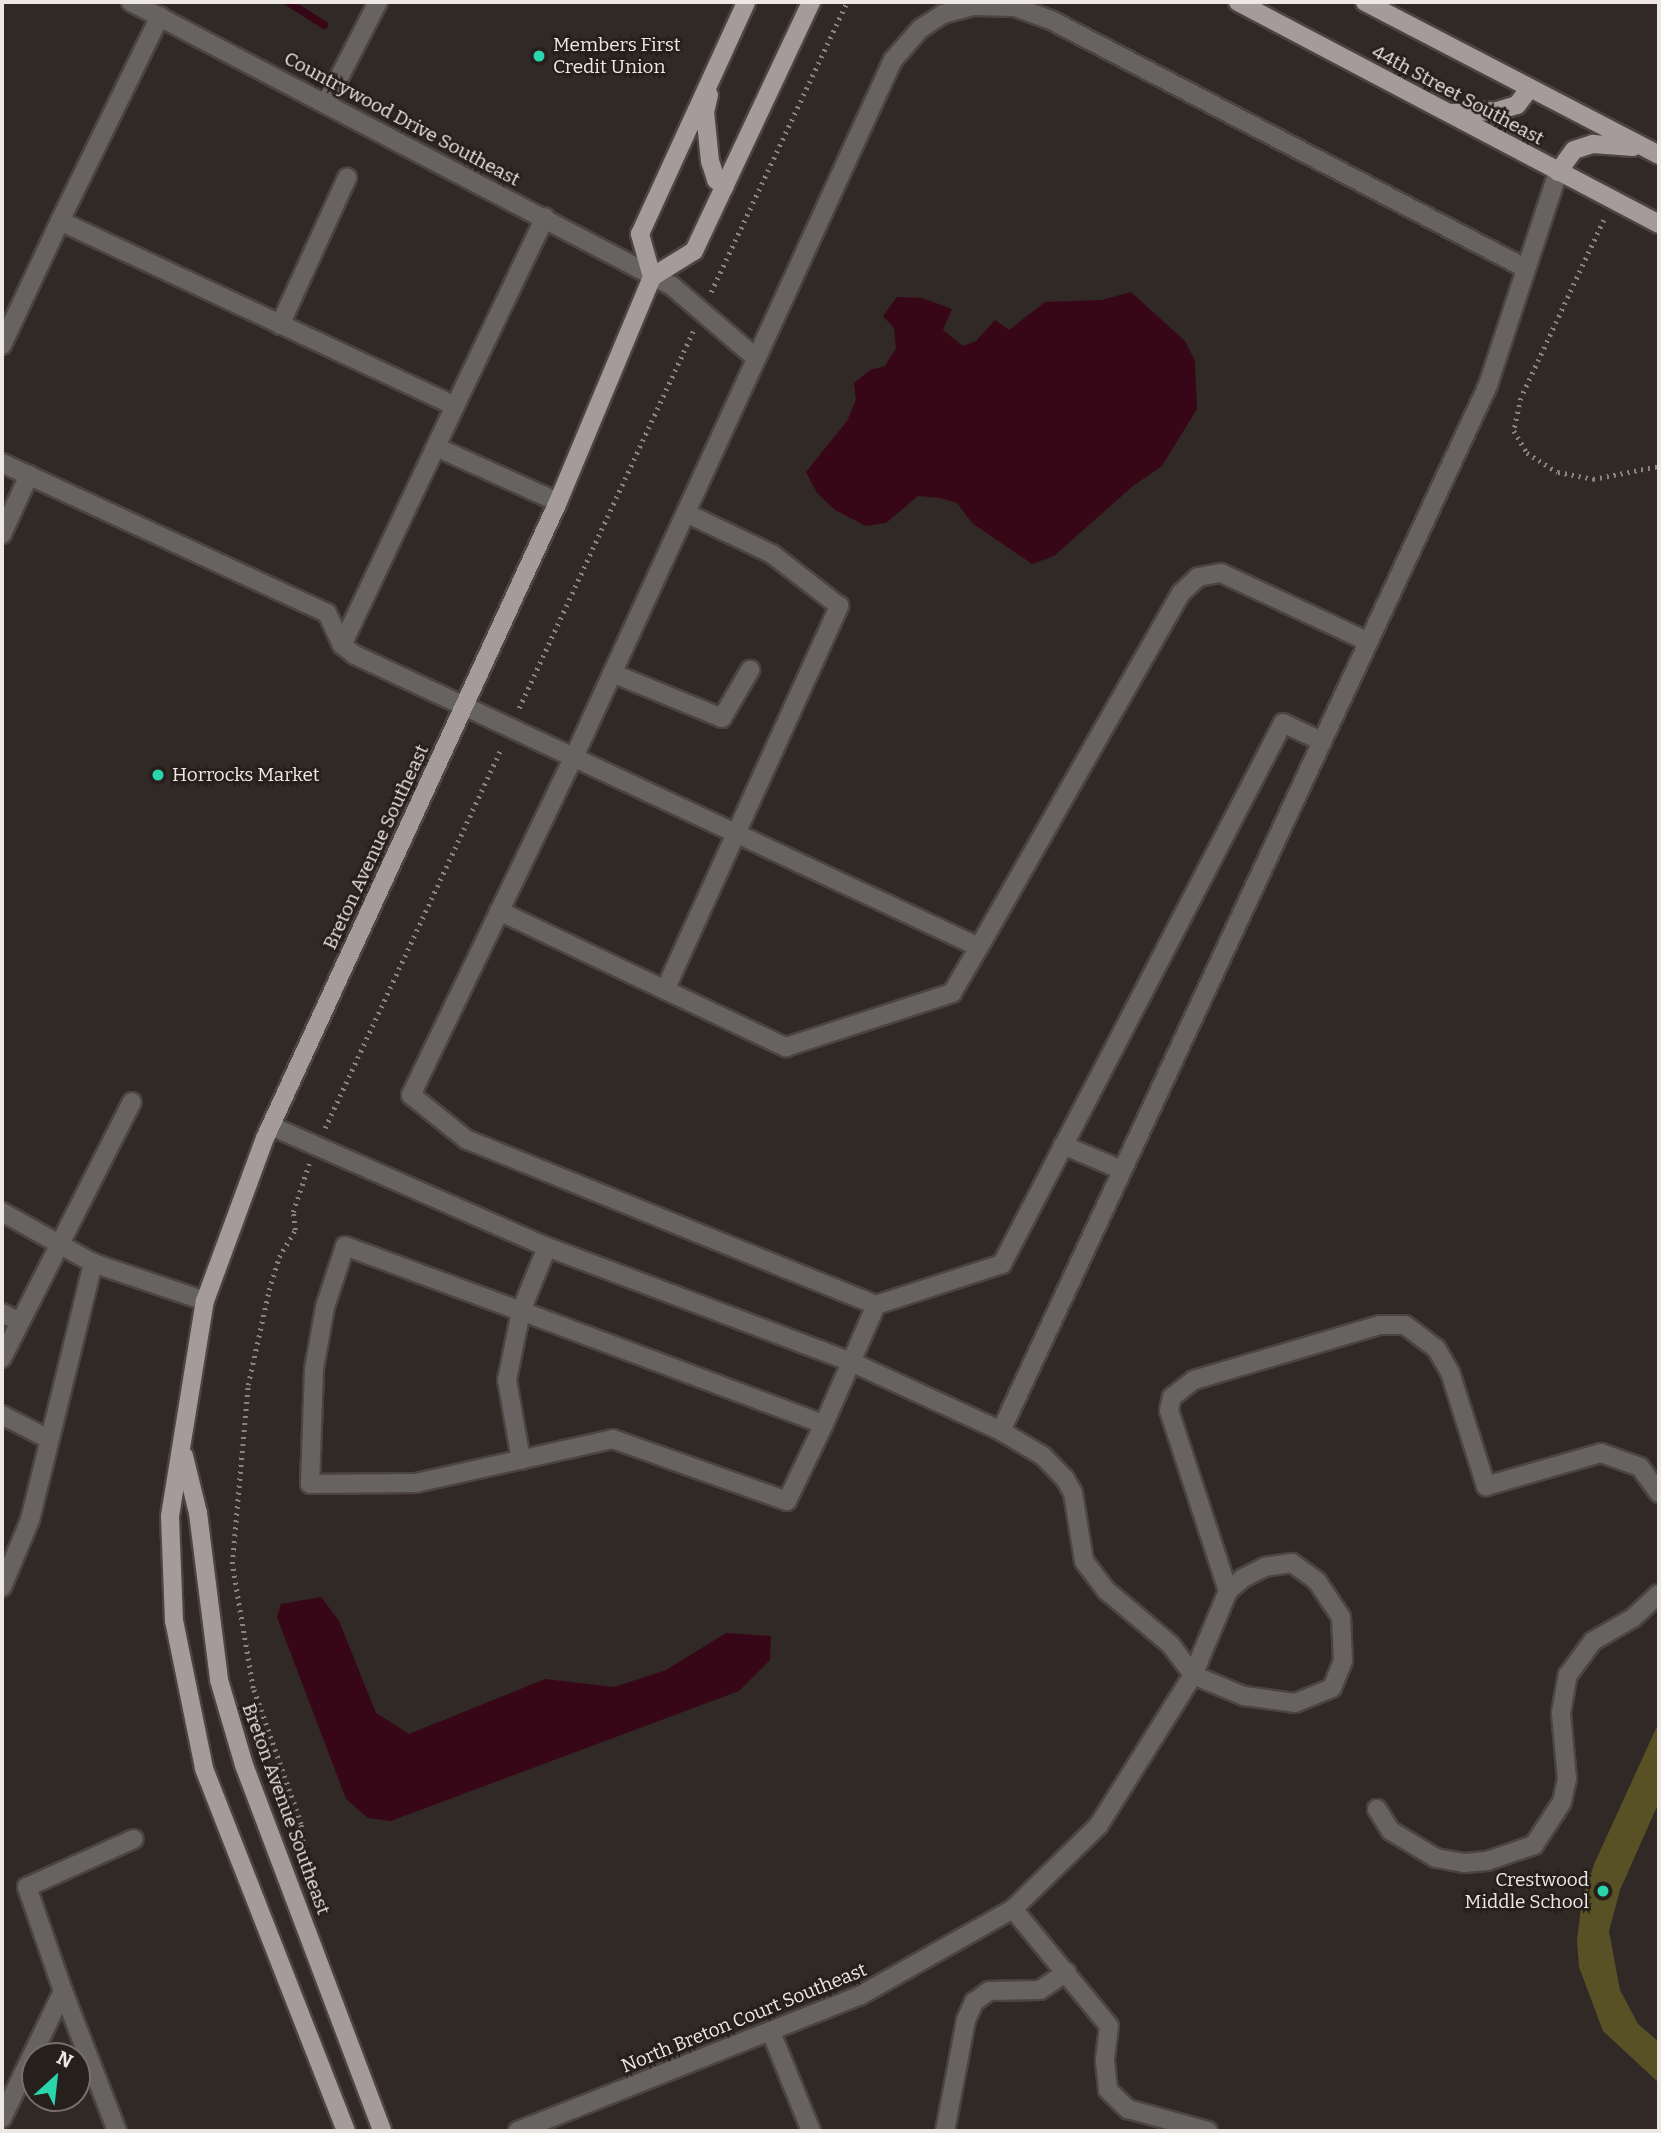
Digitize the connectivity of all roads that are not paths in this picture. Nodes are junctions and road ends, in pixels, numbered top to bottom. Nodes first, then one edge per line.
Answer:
1 (131, 2) edge
2 (379, 2) edge
3 (746, 2) edge
4 (811, 2) edge
5 (1238, 2) edge
6 (1366, 2) edge
7 (160, 16) junction
8 (717, 64) junction
9 (1530, 88) junction
10 (326, 103) junction
11 (1447, 113) junction
12 (1656, 153) edge
13 (1558, 172) junction
14 (347, 178) dead end
15 (725, 187) junction
16 (545, 217) junction
17 (60, 221) junction
18 (1659, 224) edge
19 (1525, 268) junction
20 (652, 277) junction
21 (280, 324) junction
22 (2, 345) edge
23 (756, 358) junction
24 (456, 406) junction
25 (436, 447) junction
26 (2, 463) edge
27 (29, 475) junction
28 (558, 502) junction
29 (686, 513) junction
30 (2, 534) edge
31 (1367, 640) junction
32 (342, 645) junction
33 (750, 670) dead end
34 (612, 673) junction
35 (465, 705) junction
36 (1321, 741) junction
37 (574, 757) junction
38 (736, 833) junction
39 (499, 911) junction
40 (979, 947) junction
41 (665, 990) junction
42 (132, 1102) dead end
43 (271, 1126) junction
44 (1063, 1145) junction
45 (1122, 1170) junction
46 (2, 1212) edge
47 (60, 1242) junction
48 (547, 1247) junction
49 (93, 1263) junction
50 (205, 1301) junction
51 (876, 1305) junction
52 (521, 1311) junction
53 (2, 1313) edge
54 (20, 1322) junction
55 (2, 1358) edge
56 (849, 1362) junction
57 (2, 1415) edge
58 (824, 1424) junction
59 (1001, 1431) junction
60 (49, 1439) junction
61 (182, 1449) junction
62 (520, 1460) junction
63 (1659, 1493) edge
64 (2, 1587) edge
65 (1228, 1591) junction
66 (1659, 1594) edge
67 (1193, 1675) junction
68 (1377, 1809) dead end
69 (134, 1839) dead end
70 (1013, 1909) junction
71 (1067, 1972) junction
72 (63, 1991) junction
73 (771, 2032) junction
74 (2, 2118) edge
75 (117, 2131) edge
76 (346, 2131) edge
77 (382, 2131) edge
78 (518, 2131) edge
79 (811, 2131) edge
80 (945, 2131) edge
81 (1208, 2131) edge

1 - 7 street, Countrywood Drive Southeast
2 - 10 street
3 - 8 main road
4 - 15 main road
5 - 11 main road, 44th Street Southeast
6 - 9 main road, 44th Street Southeast
7 - 10 street, Countrywood Drive Southeast
7 - 17 street
8 - 15 main road
8 - 20 main road
9 - 11 main road
9 - 12 main road, 44th Street Southeast
10 - 16 street, Countrywood Drive Southeast
11 - 13 main road, 44th Street Southeast
12 - 13 main road
13 - 18 main road, 44th Street Southeast
13 - 19 street
14 - 21 street
15 - 20 main road
16 - 20 street, Countrywood Drive Southeast
16 - 24 street
17 - 21 street
17 - 22 street
19 - 23 street
19 - 31 street
20 - 23 street, Countrywood Drive Southeast
20 - 28 main road, Breton Avenue Southeast
21 - 24 street
23 - 29 street
24 - 25 street
25 - 28 street
25 - 32 street
26 - 27 street
27 - 30 street
27 - 32 street
28 - 35 main road, Breton Avenue Southeast
29 - 34 street
29 - 38 street
31 - 36 street
31 - 40 street
32 - 35 street
33 - 34 street
34 - 37 street
35 - 37 street
35 - 43 main road, Breton Avenue Southeast
36 - 44 street
36 - 45 street
37 - 38 street
37 - 39 street
38 - 40 street
38 - 41 street
39 - 41 street
39 - 51 street
40 - 41 street
42 - 47 street
43 - 48 street
43 - 50 main road, Breton Avenue Southeast
44 - 45 street
44 - 51 street
45 - 59 street
46 - 47 street
47 - 49 street
47 - 54 street
48 - 52 street
48 - 56 street
49 - 50 street
49 - 60 street
50 - 61 main road, Breton Avenue Southeast
51 - 56 street
52 - 58 street
52 - 62 street
52 - 62 street
53 - 54 street
54 - 55 street
56 - 58 street
56 - 59 street
57 - 60 street
58 - 62 street
59 - 67 street
60 - 64 street
61 - 76 main road, Breton Avenue Southeast
61 - 77 main road, Breton Avenue Southeast
63 - 65 street
65 - 67 street
65 - 67 street
66 - 68 street
67 - 70 street, North Breton Court Southeast
69 - 72 street
70 - 71 street
70 - 73 street, North Breton Court Southeast
71 - 80 street
71 - 81 street
72 - 74 street
72 - 75 street
73 - 78 street, North Breton Court Southeast
73 - 79 street

